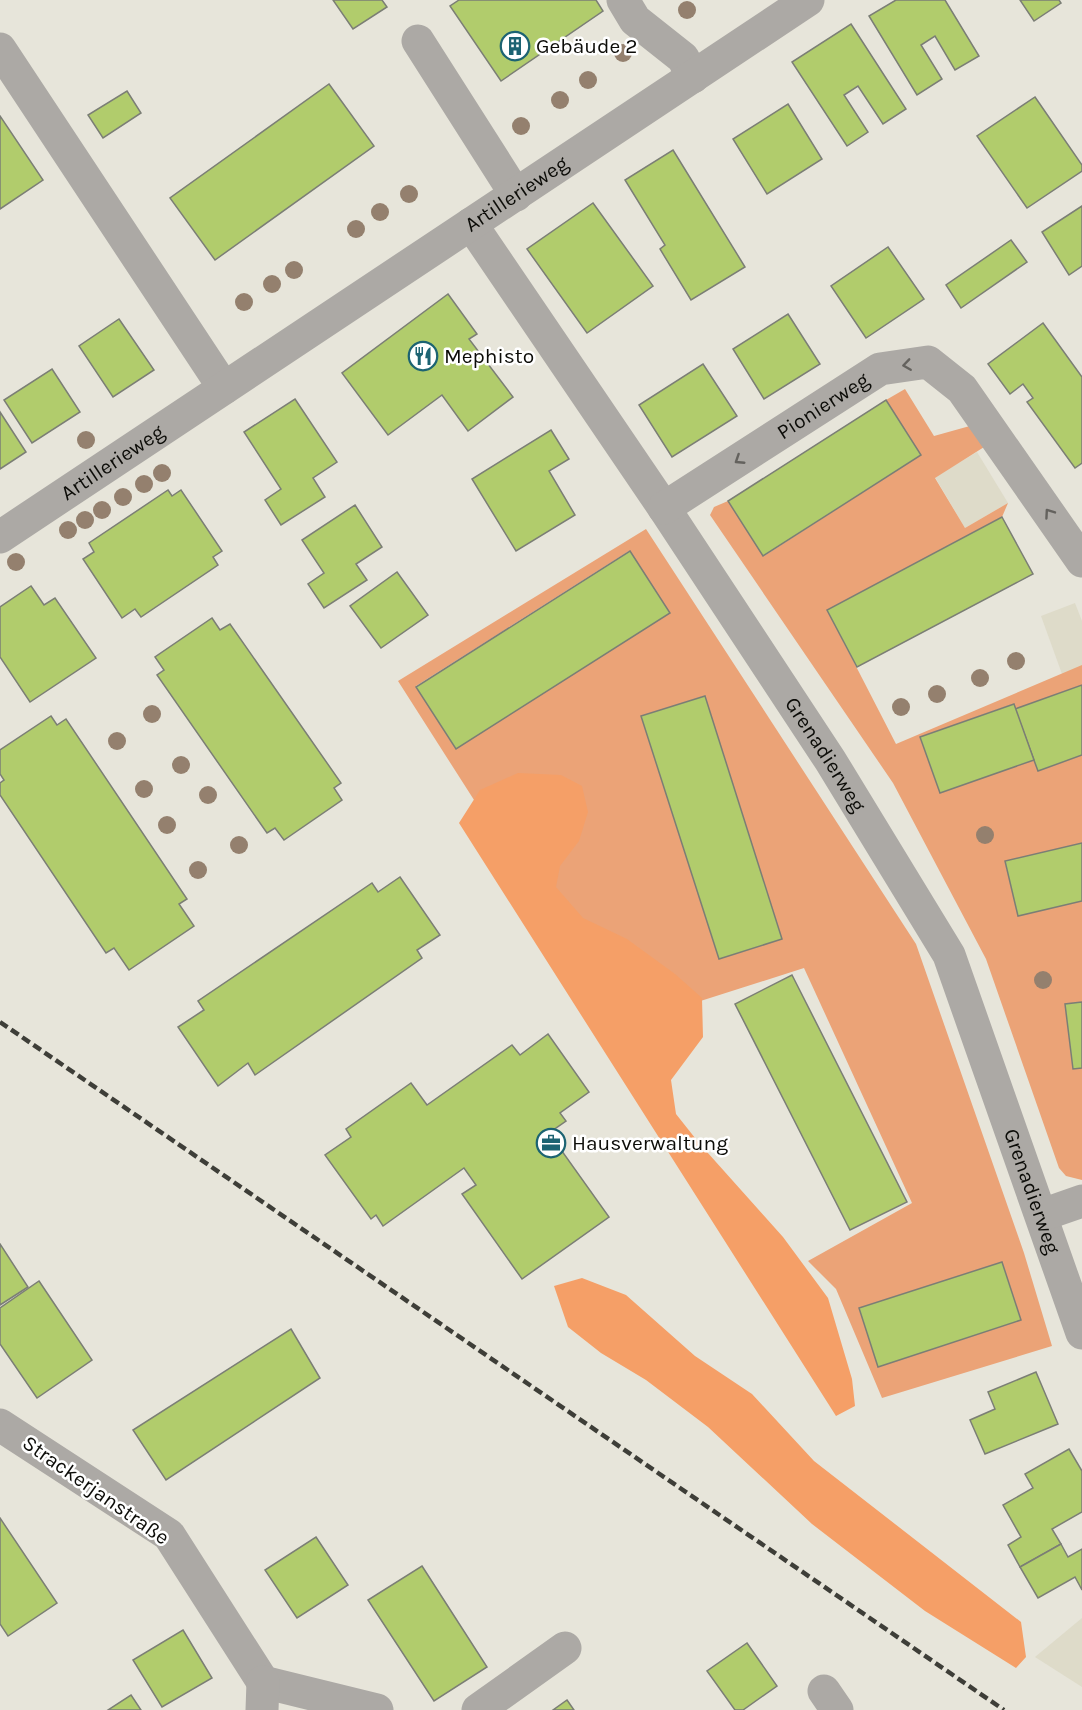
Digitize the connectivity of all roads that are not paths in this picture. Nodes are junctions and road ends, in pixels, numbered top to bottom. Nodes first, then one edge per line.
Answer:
1 (622, 0) edge
2 (808, 0) edge
3 (417, 41) dead end
4 (0, 49) edge
5 (693, 77) junction
6 (516, 195) junction
7 (471, 224) junction
8 (224, 388) junction
9 (664, 508) junction
10 (0, 537) edge
11 (1082, 561) edge
12 (1082, 1201) edge
13 (1042, 1215) junction
14 (1082, 1333) edge
15 (0, 1425) edge
16 (565, 1647) dead end
17 (262, 1696) edge
18 (376, 1710) edge
19 (478, 1710) edge

1 - 5 street
2 - 5 street, Artillerieweg
3 - 6 street
4 - 8 street
5 - 6 street, Artillerieweg
6 - 7 street, Artillerieweg
7 - 8 street, Artillerieweg
7 - 9 street, Grenadierweg
8 - 10 street, Artillerieweg
11 -> 9 street, Pionierweg
9 - 13 street, Grenadierweg
12 - 13 street
13 - 14 street, Grenadierweg
15 - 17 street, Strackerjanstraße
16 - 19 street
17 - 18 street

